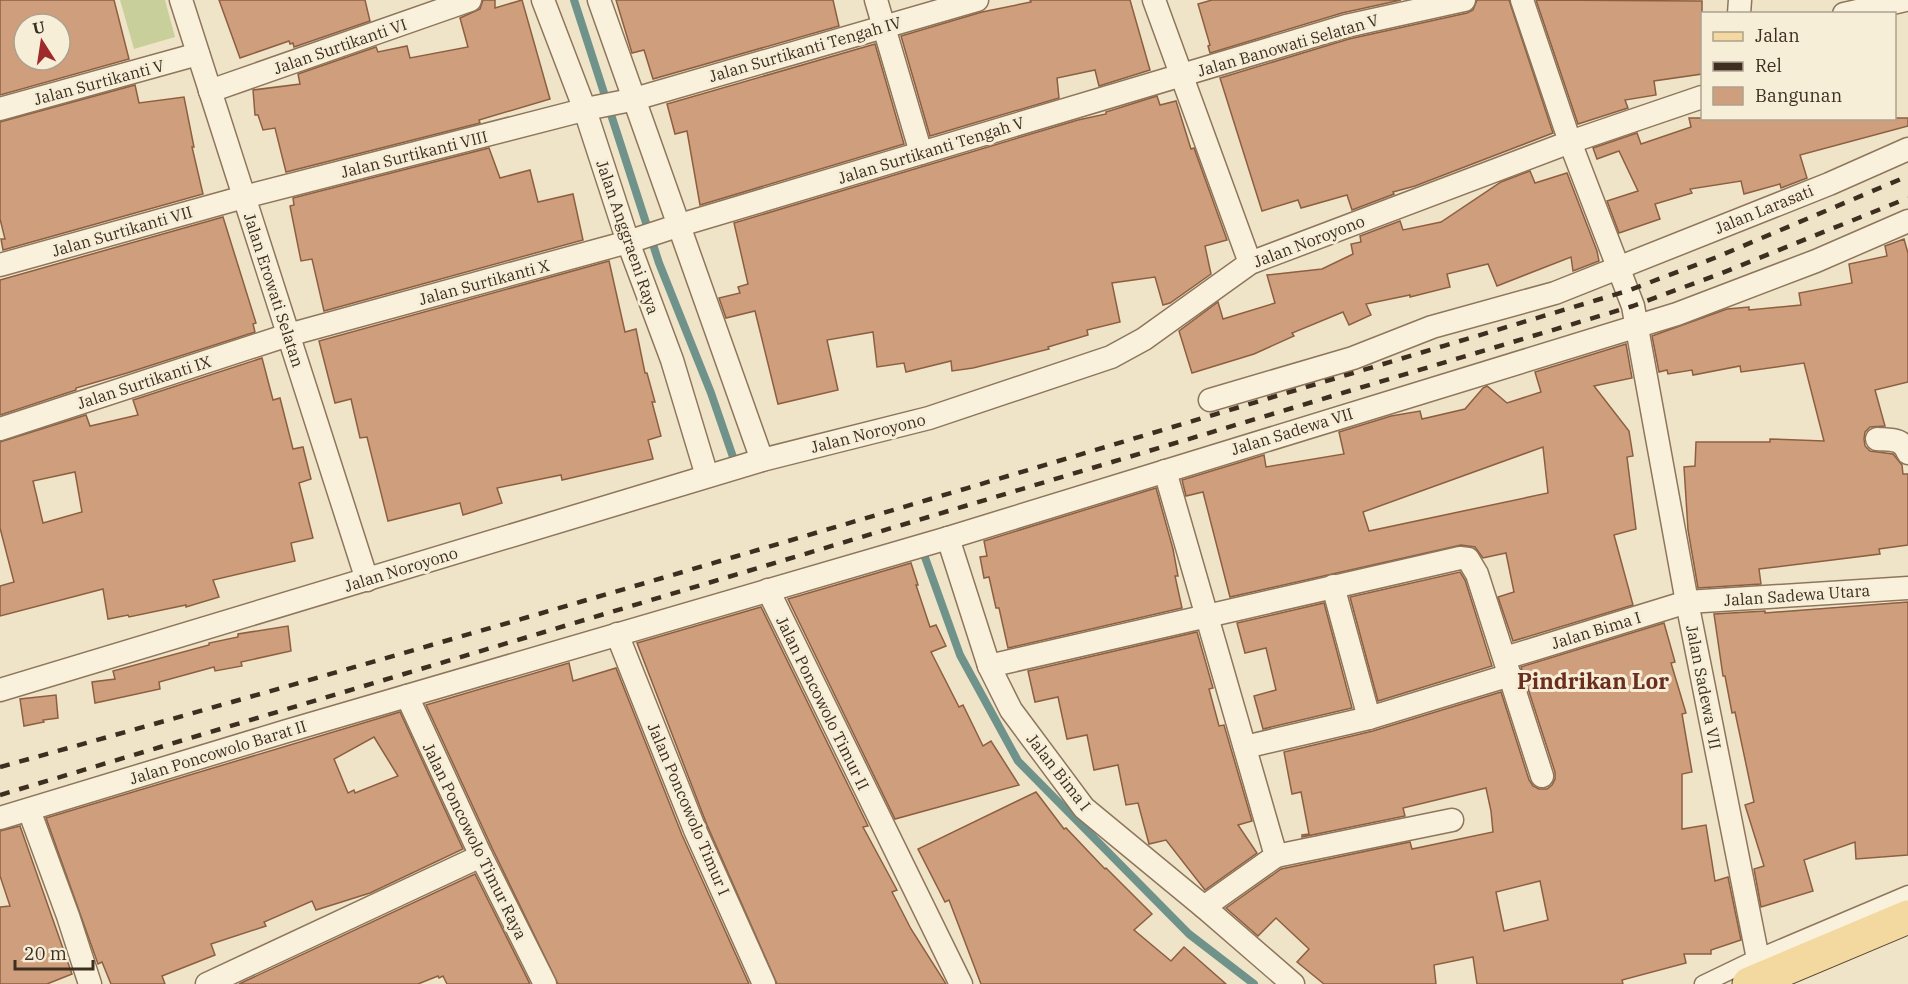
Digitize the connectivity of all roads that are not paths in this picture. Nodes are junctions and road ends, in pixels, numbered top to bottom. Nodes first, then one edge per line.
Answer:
1 (181, 0) edge
2 (470, 0) edge
3 (543, 0) edge
4 (599, 0) edge
5 (876, 0) edge
6 (977, 0) edge
7 (1154, 0) edge
8 (1464, 0) edge
9 (1522, 0) edge
10 (1906, 0) edge
11 (1853, 12) edge
12 (883, 26) junction
13 (198, 54) junction
14 (1182, 76) junction
15 (210, 91) junction
16 (1701, 97) edge
17 (633, 100) junction
18 (0, 109) edge
19 (588, 109) junction
20 (1570, 142) junction
21 (1908, 149) edge
22 (921, 153) junction
23 (244, 197) junction
24 (1908, 221) edge
25 (673, 227) junction
26 (632, 241) junction
27 (1250, 263) junction
28 (0, 265) edge
29 (1618, 267) junction
30 (1635, 319) junction
31 (288, 335) junction
32 (1210, 399) dead end
33 (0, 429) edge
34 (1877, 438) dead end
35 (1908, 453) edge
36 (762, 460) junction
37 (1165, 471) junction
38 (707, 476) junction
39 (948, 538) junction
40 (367, 580) junction
41 (1333, 586) junction
42 (1908, 588) edge
43 (768, 590) junction
44 (1687, 602) junction
45 (1205, 616) junction
46 (617, 634) junction
47 (989, 666) junction
48 (1507, 666) junction
49 (0, 690) edge
50 (407, 696) junction
51 (1369, 718) junction
52 (1245, 747) junction
53 (1542, 776) dead end
54 (29, 810) junction
55 (0, 818) edge
56 (1452, 820) dead end
57 (481, 856) junction
58 (1276, 856) junction
59 (1908, 894) edge
60 (1204, 907) junction
61 (1908, 917) edge
62 (1757, 976) edge
63 (90, 984) edge
64 (207, 984) edge
65 (544, 984) edge
66 (764, 984) edge
67 (961, 984) edge
68 (1293, 984) edge
69 (1702, 984) edge

1 - 13 street, Jalan Erowati Selatan
2 - 15 street, Jalan Surtikanti VI
3 - 19 street, Jalan Anggraeni Raya
4 - 17 street
5 - 12 street
6 - 12 street, Jalan Surtikanti Tengah IV
7 - 14 street
8 - 14 street, Jalan Banowati Selatan V
9 - 20 street
10 - 11 street
12 - 17 street, Jalan Surtikanti Tengah IV
12 - 22 street
13 - 15 street, Jalan Erowati Selatan
13 - 18 street, Jalan Surtikanti V
14 - 22 street, Jalan Surtikanti Tengah V
14 - 27 street
15 - 23 street, Jalan Erowati Selatan
16 - 20 street, Jalan Noroyono
17 - 19 street, Jalan Surtikanti Tengah IV
17 - 25 street
19 - 23 street, Jalan Surtikanti VIII
19 - 26 street, Jalan Anggraeni Raya
20 - 27 street, Jalan Noroyono
20 - 29 street
21 - 29 street, Jalan Larasati
22 - 25 street, Jalan Surtikanti Tengah V
23 - 28 street, Jalan Surtikanti VII
23 - 31 street, Jalan Erowati Selatan
24 - 30 street, Jalan Sadewa VII
25 - 26 street, Jalan Surtikanti X
25 - 36 street
26 - 31 street, Jalan Surtikanti X
26 - 38 street, Jalan Anggraeni Raya
27 - 36 street, Jalan Noroyono
29 - 30 street
29 - 32 street, Jalan Larasati
30 - 37 street, Jalan Sadewa VII
30 - 44 street, Jalan Sadewa VII
31 - 33 street, Jalan Surtikanti IX
31 - 40 street, Jalan Erowati Selatan
34 - 35 street
36 - 38 street, Jalan Noroyono
37 - 39 street, Jalan Sadewa VII
37 - 45 street
38 - 40 street, Jalan Noroyono
39 - 43 street
39 - 47 street, Jalan Bima I
40 - 49 street, Jalan Noroyono
41 - 45 street
41 - 48 street
41 - 51 street
42 - 44 street, Jalan Sadewa Utara
43 - 46 street
43 - 67 street, Jalan Poncowolo Timur II
44 - 48 street, Jalan Bima I
44 - 62 street, Jalan Sadewa VII
45 - 47 street
45 - 52 street
46 - 50 street
46 - 66 street, Jalan Poncowolo Timur I
47 - 60 street, Jalan Bima I
48 - 51 street, Jalan Bima I
48 - 53 street
50 - 54 street, Jalan Poncowolo Barat II
50 - 57 street, Jalan Poncowolo Timur Raya
51 - 52 street, Jalan Bima I
52 - 58 street
54 - 55 street, Jalan Poncowolo Barat II
54 - 63 street
56 - 58 street
57 - 64 street
57 - 65 street, Jalan Poncowolo Timur Raya
58 - 60 street
59 - 62 street
60 - 68 street, Jalan Bima I
61 - 62 main road
62 - 69 street

